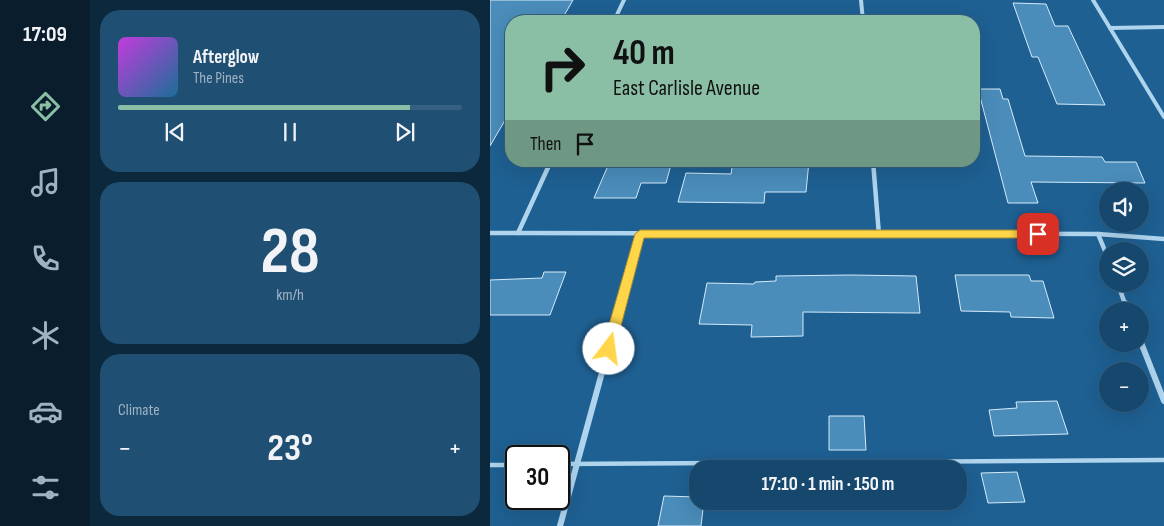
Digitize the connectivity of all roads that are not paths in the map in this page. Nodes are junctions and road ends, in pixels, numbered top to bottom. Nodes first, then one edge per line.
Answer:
1 (624, 0) edge
2 (861, 0) edge
3 (1093, 0) edge
4 (617, 15) edge
5 (862, 15) edge
6 (1164, 27) edge
7 (1110, 28) junction
8 (1164, 117) edge
9 (548, 167) edge
10 (873, 167) edge
11 (518, 233) junction
12 (490, 234) edge
13 (640, 234) junction
14 (1098, 234) junction
15 (879, 235) junction
16 (1164, 239) edge
17 (1101, 242) edge
18 (1145, 352) edge
19 (1164, 401) edge
20 (1164, 460) edge
21 (505, 464) edge
22 (570, 464) edge
23 (578, 464) junction
24 (490, 465) edge
25 (560, 526) edge

1 - 4 street
2 - 5 street
3 - 7 street
6 - 7 street
7 - 8 street
9 - 11 street
10 - 15 street
11 - 12 street
11 - 13 street
13 - 15 street
13 - 23 street
14 - 15 street
14 - 16 street
14 - 17 street
18 - 19 street
20 - 23 lane
21 - 24 lane
22 - 23 lane
23 - 25 street

